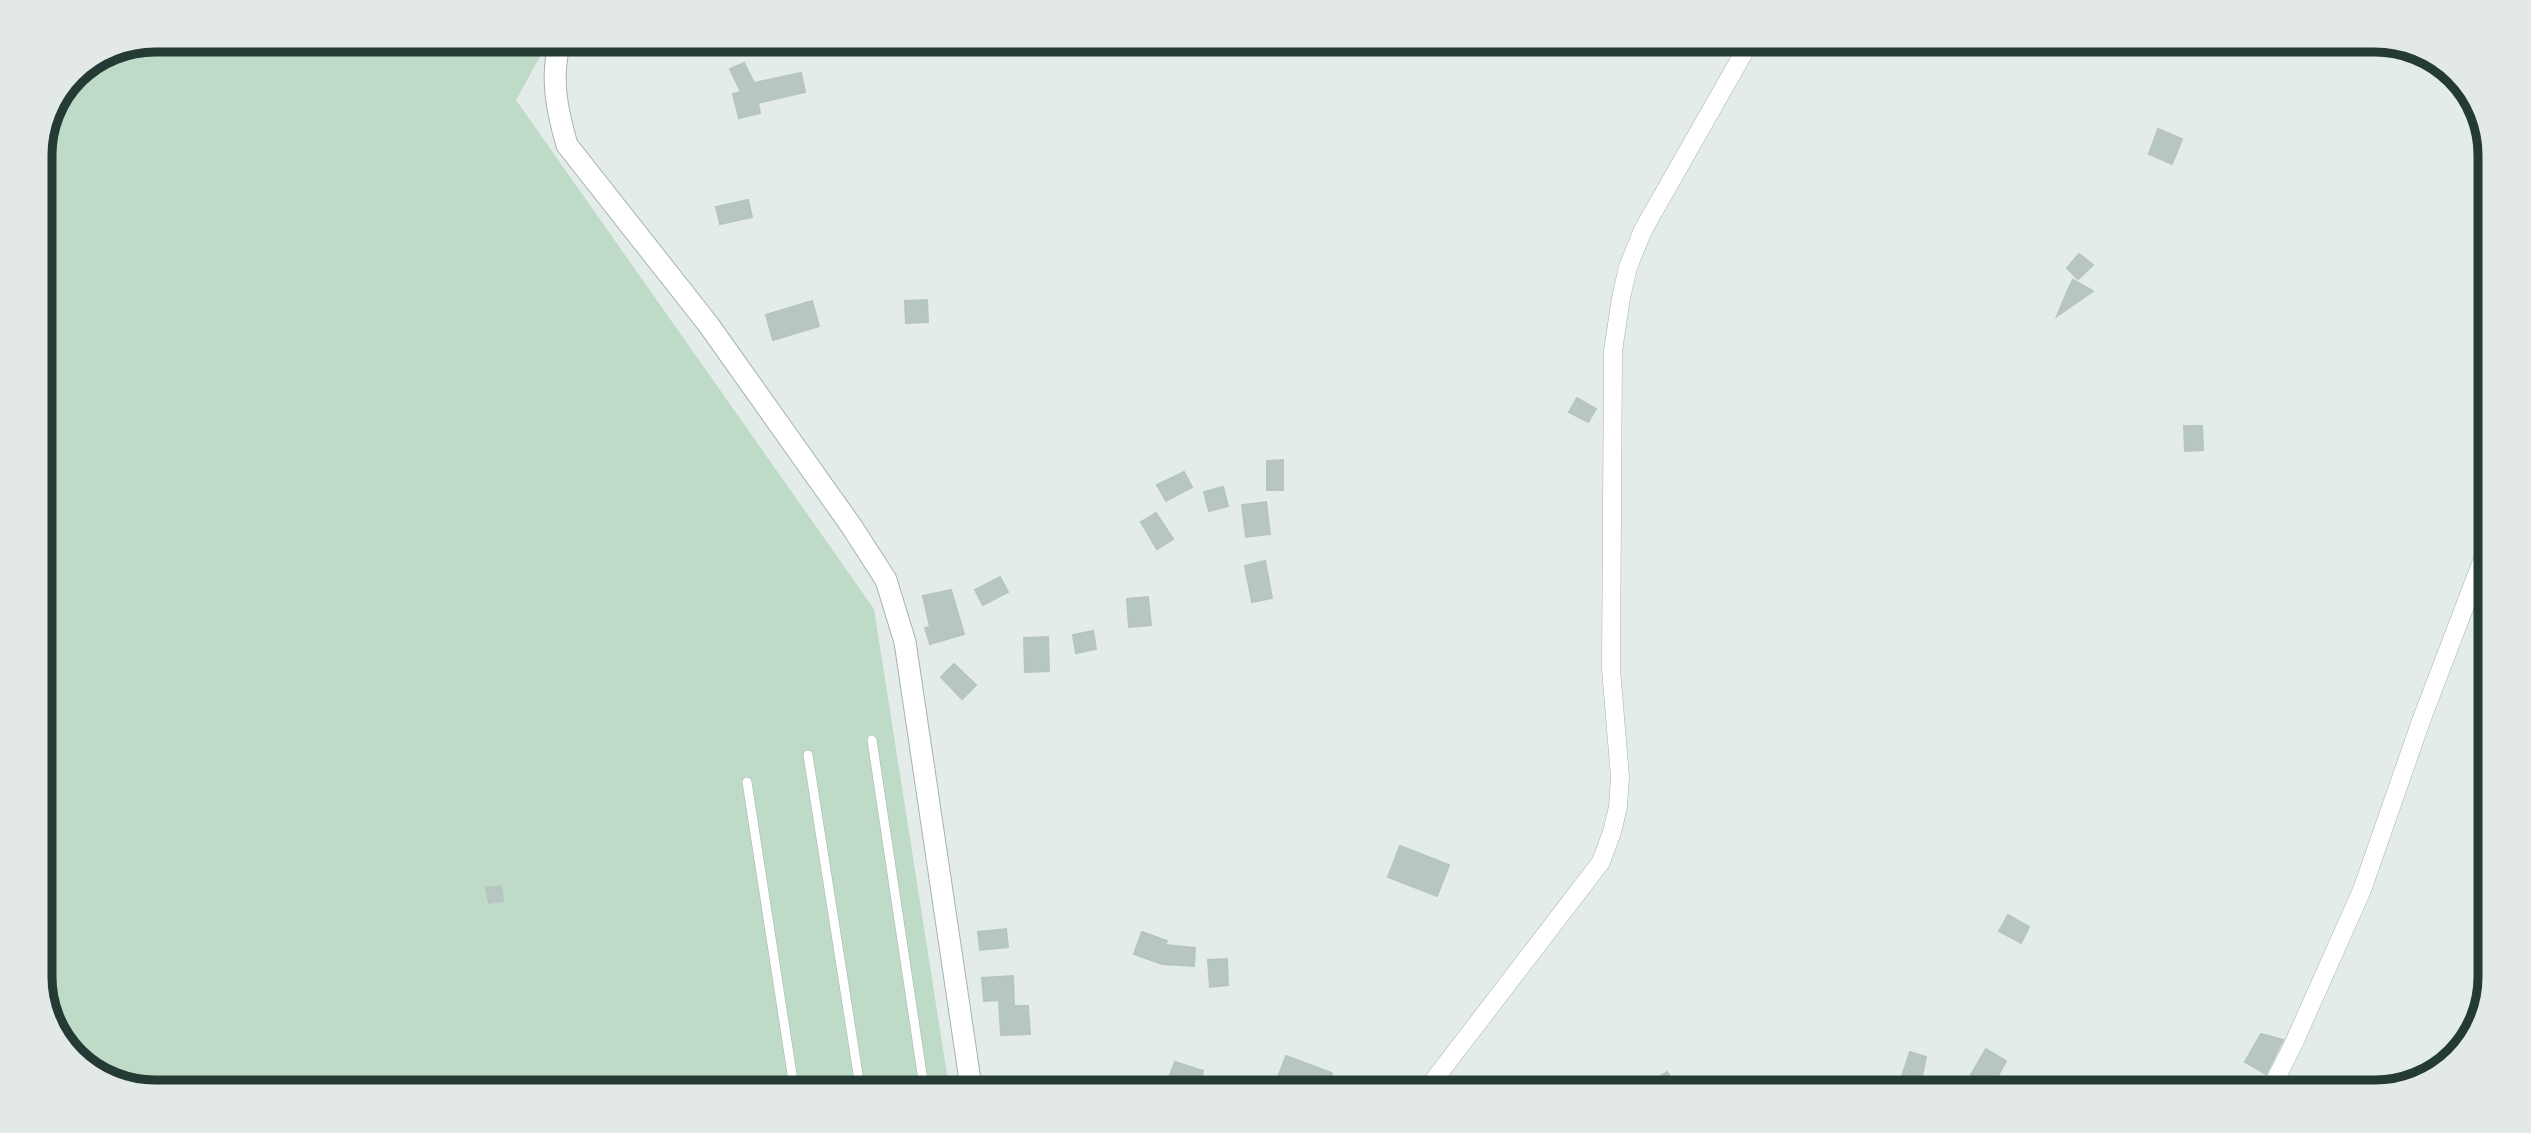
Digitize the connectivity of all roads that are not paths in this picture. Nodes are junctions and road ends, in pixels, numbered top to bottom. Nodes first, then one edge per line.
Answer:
1 (557, 52) edge
2 (1744, 52) edge
3 (2478, 572) edge
4 (872, 740) dead end
5 (808, 755) dead end
6 (747, 782) dead end
7 (793, 1080) edge
8 (859, 1080) edge
9 (923, 1080) edge
10 (970, 1080) edge
11 (1434, 1080) edge
12 (2275, 1080) edge

1 - 10 street
2 - 11 street
3 - 12 street
4 - 9 lane
5 - 8 lane
6 - 7 lane

